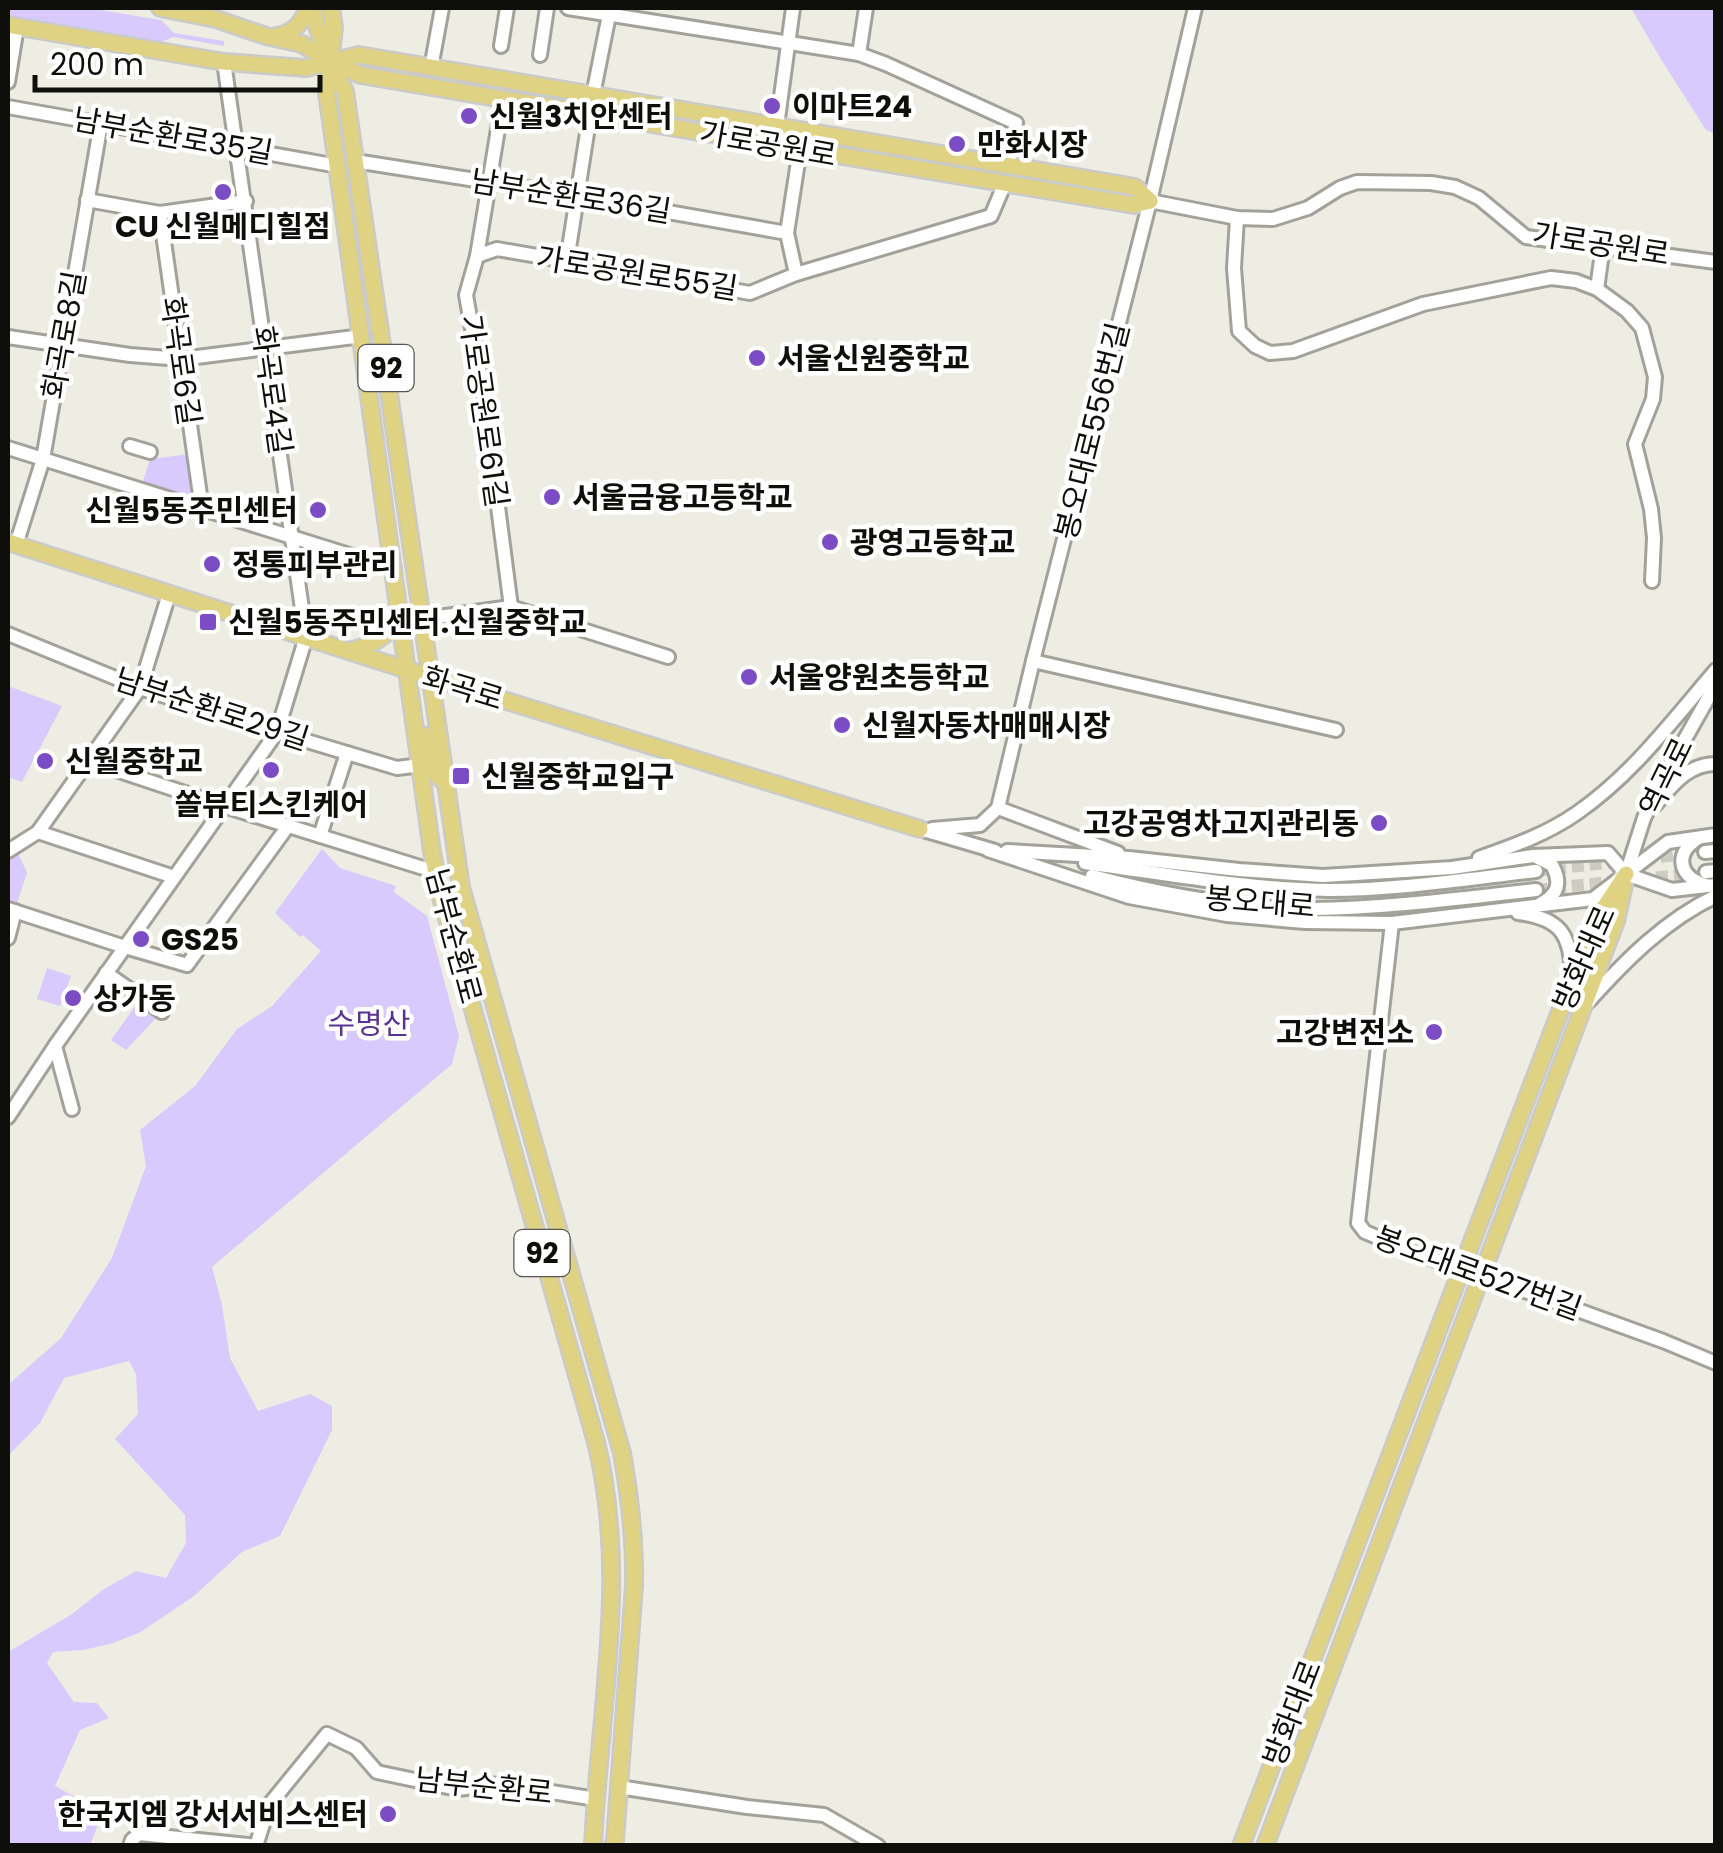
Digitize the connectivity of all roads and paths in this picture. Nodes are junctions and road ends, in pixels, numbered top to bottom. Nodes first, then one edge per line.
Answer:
1 (160, 8) edge
2 (310, 8) edge
3 (332, 8) edge
4 (442, 8) edge
5 (507, 8) edge
6 (547, 8) edge
7 (568, 8) edge
8 (672, 8) edge
9 (793, 8) edge
10 (864, 8) edge
11 (1195, 8) edge
12 (610, 11) edge
13 (215, 13) edge
14 (670, 24) junction
15 (12, 26) edge
16 (266, 36) junction
17 (788, 43) junction
18 (500, 46) dead end
19 (860, 54) junction
20 (540, 55) dead end
21 (329, 61) junction
22 (224, 62) junction
23 (431, 68) junction
24 (8, 82) edge
25 (593, 95) junction
26 (503, 99) junction
27 (8, 107) edge
28 (590, 114) junction
29 (101, 123) junction
30 (777, 126) junction
31 (238, 148) junction
32 (800, 149) junction
33 (355, 161) junction
34 (338, 166) junction
35 (1008, 166) junction
36 (489, 182) junction
37 (1005, 184) junction
38 (577, 196) junction
39 (88, 200) junction
40 (1150, 200) junction
41 (246, 202) junction
42 (160, 212) junction
43 (1237, 218) junction
44 (786, 232) junction
45 (1603, 246) junction
46 (477, 256) junction
47 (567, 261) junction
48 (1716, 262) edge
49 (796, 274) junction
50 (1598, 289) junction
51 (8, 336) edge
52 (362, 336) junction
53 (62, 345) junction
54 (266, 348) junction
55 (180, 359) junction
56 (130, 446) dead end
57 (8, 448) edge
58 (150, 452) dead end
59 (43, 459) junction
60 (202, 509) junction
61 (292, 537) junction
62 (12, 544) edge
63 (394, 570) junction
64 (1652, 581) dead end
65 (398, 592) junction
66 (170, 594) junction
67 (511, 607) junction
68 (400, 614) junction
69 (423, 616) junction
70 (8, 634) edge
71 (306, 637) junction
72 (349, 651) junction
73 (668, 657) dead end
74 (1033, 660) junction
75 (408, 670) junction
76 (1716, 670) edge
77 (432, 678) junction
78 (1716, 684) edge
79 (140, 688) junction
80 (1336, 730) dead end
81 (276, 732) junction
82 (417, 739) junction
83 (347, 753) junction
84 (88, 761) junction
85 (1716, 764) edge
86 (421, 765) junction
87 (447, 783) junction
88 (224, 806) junction
89 (998, 808) junction
90 (1644, 818) junction
91 (288, 826) junction
92 (920, 829) junction
93 (38, 832) junction
94 (1711, 834) edge
95 (320, 836) junction
96 (8, 850) edge
97 (988, 850) junction
98 (1129, 858) junction
99 (1534, 864) junction
100 (1452, 868) junction
101 (436, 872) junction
102 (1626, 874) junction
103 (174, 877) junction
104 (1712, 882) edge
105 (1536, 890) tunnel mouth
106 (1538, 906) junction
107 (12, 910) edge
108 (1501, 911) junction
109 (1392, 922) junction
110 (8, 938) edge
111 (124, 947) junction
112 (106, 973) junction
113 (1572, 980) junction
114 (162, 1012) dead end
115 (1580, 1012) junction
116 (54, 1046) junction
117 (72, 1109) dead end
118 (8, 1117) edge
119 (1716, 1363) edge
120 (619, 1787) junction
121 (596, 1799) junction
122 (592, 1844) edge
123 (615, 1844) edge
124 (257, 1845) edge
125 (130, 1846) edge
126 (878, 1846) edge
127 (1241, 1846) edge
128 (1264, 1846) edge

1 - 13 main road, 가로공원로
2 - 16 main road
2 - 21 main road, 남부순환로 / 92
3 - 21 main road, 남부순환로 / 92
4 - 23 street
5 - 18 street
6 - 20 street
7 - 12 street
8 - 14 street
9 - 17 street
10 - 19 street
11 - 40 street, 봉오대로556번길
12 - 14 street
12 - 25 street
13 - 16 main road, 가로공원로
14 - 17 street
15 - 22 main road, 가로공원로
15 - 24 street
16 - 21 main road, 가로공원로
17 - 19 street
17 - 30 street
19 - 35 street
21 - 22 main road, 가로공원로
21 - 23 main road, 가로공원로
21 - 26 main road, 가로공원로
21 - 33 main road, 남부순환로 / 92
21 - 34 main road, 남부순환로 / 92
22 - 31 street, 화곡로4길
23 - 25 main road, 가로공원로
25 - 30 main road, 가로공원로
26 - 28 main road, 가로공원로
26 - 36 street, 가로공원로61길
27 - 29 street, 남부순환로35길
28 - 32 main road, 가로공원로
28 - 38 street
29 - 31 street, 남부순환로35길
29 - 39 street, 화곡로8길
30 - 35 main road, 가로공원로
31 - 34 street, 남부순환로35길
31 - 41 street, 화곡로4길
32 - 37 main road, 가로공원로
32 - 44 street
33 - 36 street, 남부순환로36길
33 - 69 main road, 남부순환로 / 92
34 - 52 main road, 남부순환로 / 92
35 - 40 main road, 가로공원로
36 - 38 street, 남부순환로36길
36 - 46 street, 가로공원로61길
37 - 40 main road, 가로공원로
37 - 49 street, 가로공원로55길
38 - 44 street, 남부순환로36길
38 - 47 street
39 - 42 street
39 - 53 street, 화곡로8길
40 - 43 street, 가로공원로
40 - 74 street, 봉오대로556번길
41 - 42 street
41 - 54 street, 화곡로4길
42 - 55 street, 화곡로6길
43 - 45 street, 가로공원로
43 - 50 street
44 - 49 street
45 - 48 street, 가로공원로
45 - 50 street
46 - 47 street, 가로공원로55길
46 - 67 street, 가로공원로61길
47 - 49 street, 가로공원로55길
50 - 64 street
51 - 53 street
52 - 54 street
52 - 63 main road, 남부순환로 / 92
53 - 55 street
53 - 59 street, 화곡로8길
54 - 55 street
54 - 61 street, 화곡로4길
55 - 60 street, 화곡로6길
56 - 58 street
57 - 59 street
59 - 60 street
59 - 62 street, 화곡로8길
60 - 61 street
61 - 63 street
61 - 71 street, 화곡로4길
62 - 66 main road, 화곡로
63 - 65 main road, 남부순환로 / 92
65 - 68 main road, 남부순환로 / 92
65 - 69 main road
66 - 71 main road, 화곡로
66 - 79 street
67 - 69 street
67 - 73 street
68 - 72 main road
68 - 75 main road, 남부순환로 / 92
69 - 77 main road, 남부순환로 / 92
70 - 79 street, 남부순환로29길
71 - 72 main road, 화곡로
71 - 81 street
72 - 75 main road, 화곡로
74 - 80 street
74 - 89 street, 봉오대로556번길
75 - 77 main road, 화곡로
75 - 82 main road, 남부순환로 / 92
76 - 100 street
77 - 87 main road, 남부순환로 / 92
77 - 92 main road, 화곡로
78 - 90 street, 역곡로
79 - 81 street, 남부순환로29길
79 - 84 street
81 - 83 street, 남부순환로29길
81 - 88 street
82 - 86 main road, 남부순환로 / 92
82 - 87 main road
83 - 86 street, 남부순환로29길
83 - 95 street
84 - 88 street
84 - 93 street
85 - 90 street
86 - 101 main road, 남부순환로 / 92
87 - 120 main road, 남부순환로 / 92
88 - 91 street
88 - 103 street
89 - 92 street
89 - 98 street
90 - 102 street, 역곡로
91 - 95 street
91 - 111 street
92 - 97 street, 봉오대로
93 - 96 street
93 - 103 street
94 - 102 street
94 - 104 street
95 - 101 street
97 - 98 street
97 - 99 street, 봉오대로
97 - 105 street, 봉오대로
97 - 109 street
98 - 100 street
99 - 100 street
99 - 102 street
99 - 106 street
101 - 121 main road, 남부순환로 / 92
102 - 104 street
102 - 106 street
102 - 113 main road, 방화대로
102 - 115 main road, 방화대로
103 - 111 street
104 - 115 street
106 - 108 street
107 - 110 street
107 - 111 street
108 - 109 street
108 - 113 street
109 - 119 street, 봉오대로527번길, bridge
111 - 112 street
112 - 114 street
112 - 116 street
113 - 127 main road, 방화대로
115 - 128 main road, 방화대로
116 - 117 street
116 - 118 street
120 - 123 main road, 남부순환로 / 92
120 - 126 street
121 - 122 main road, 남부순환로 / 92
121 - 124 street, 남부순환로
124 - 125 street

